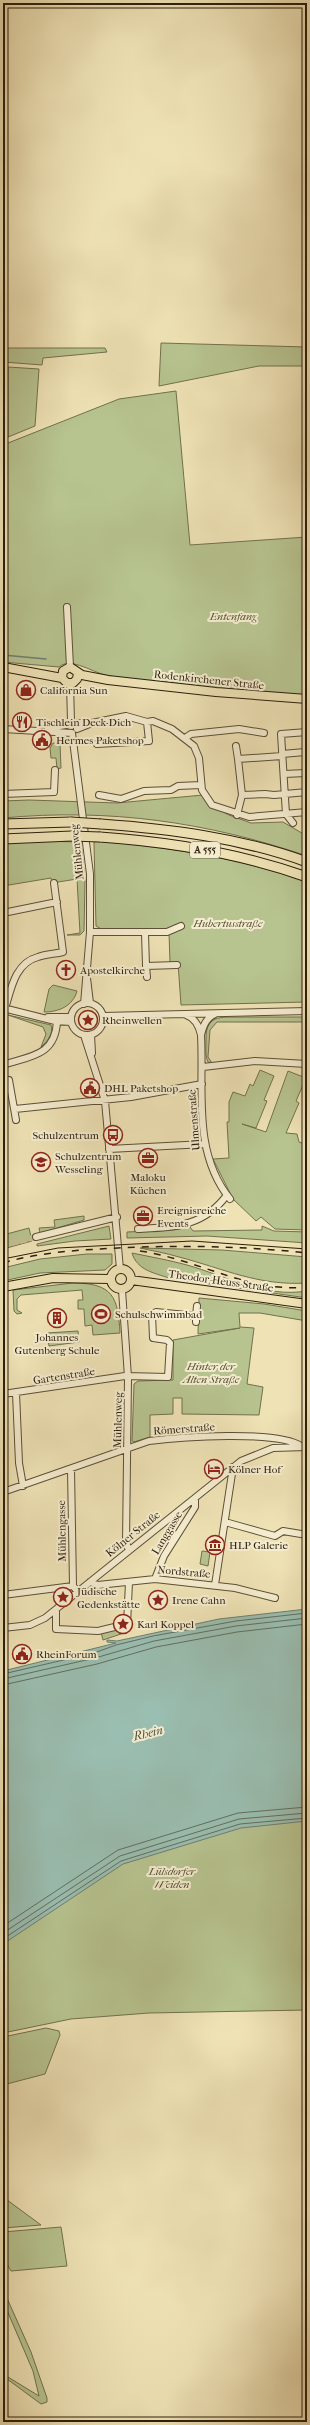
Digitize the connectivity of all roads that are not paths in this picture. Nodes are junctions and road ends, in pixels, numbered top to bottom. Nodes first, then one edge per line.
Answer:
1 (68, 607) dead end
2 (3, 667) edge
3 (65, 672) junction
4 (78, 676) junction
5 (70, 684) junction
6 (307, 699) edge
7 (147, 722) junction
8 (72, 727) junction
9 (3, 729) edge
10 (307, 732) edge
11 (264, 733) dead end
12 (185, 738) junction
13 (97, 744) dead end
14 (236, 746) dead end
15 (305, 752) dead end
16 (282, 755) junction
17 (238, 759) junction
18 (55, 770) dead end
19 (306, 772) dead end
20 (284, 774) junction
21 (201, 785) junction
22 (307, 792) edge
23 (3, 793) edge
24 (285, 794) junction
25 (99, 795) dead end
26 (242, 795) junction
27 (307, 812) edge
28 (237, 814) junction
29 (286, 814) junction
30 (293, 823) dead end
31 (3, 824) edge
32 (3, 839) edge
33 (307, 862) edge
34 (307, 877) edge
35 (54, 883) dead end
36 (57, 902) junction
37 (3, 914) edge
38 (182, 926) dead end
39 (90, 932) junction
40 (145, 933) junction
41 (177, 965) dead end
42 (146, 966) junction
43 (147, 978) dead end
44 (87, 1004) junction
45 (4, 1008) edge
46 (307, 1011) edge
47 (182, 1013) junction
48 (218, 1013) junction
49 (37, 1016) junction
50 (103, 1019) junction
51 (71, 1020) junction
52 (57, 1022) junction
53 (91, 1035) junction
54 (201, 1035) junction
55 (84, 1036) junction
56 (93, 1061) junction
57 (307, 1064) edge
58 (3, 1065) edge
59 (203, 1067) junction
60 (9, 1080) dead end
61 (202, 1084) junction
62 (105, 1101) junction
63 (15, 1109) junction
64 (16, 1120) dead end
65 (205, 1144) junction
66 (109, 1149) junction
67 (117, 1217) junction
68 (138, 1228) dead end
69 (36, 1237) tunnel mouth
70 (120, 1269) junction
71 (110, 1279) junction
72 (131, 1280) junction
73 (3, 1287) edge
74 (122, 1290) junction
75 (307, 1304) edge
76 (198, 1306) dead end
77 (128, 1377) junction
78 (16, 1393) junction
79 (3, 1394) edge
80 (269, 1438) junction
81 (304, 1447) edge
82 (273, 1448) junction
83 (128, 1449) junction
84 (233, 1467) junction
85 (71, 1469) junction
86 (22, 1486) junction
87 (3, 1492) edge
88 (195, 1498) junction
89 (225, 1522) junction
90 (307, 1535) edge
91 (129, 1550) junction
92 (155, 1579) junction
93 (90, 1582) junction
94 (129, 1582) junction
95 (215, 1585) junction
96 (73, 1586) junction
97 (78, 1592) junction
98 (3, 1595) edge
99 (275, 1598) dead end
100 (56, 1610) junction
101 (3, 1628) edge

1 - 3 street
2 - 3 main road
3 - 4 main road, Rodenkirchener Straße
3 - 5 main road
4 - 5 main road
4 - 6 main road, Rodenkirchener Straße
5 - 8 street, Mühlenweg
7 - 8 street
7 - 12 street
7 - 13 street
8 - 9 street
8 - 39 street, Mühlenweg
10 - 16 street
11 - 12 street
12 - 21 street
14 - 17 street
15 - 16 street
16 - 17 street
16 - 20 street
17 - 26 street
18 - 23 street
19 - 20 street
20 - 24 street
21 - 25 street
21 - 28 street
22 - 24 street
24 - 26 street
24 - 29 street
26 - 28 street
27 - 29 street
28 - 29 street
29 - 30 street
31 - 33 highway, A 555, bridge
32 - 34 highway, A 555, bridge
35 - 36 street
36 - 37 street
36 - 45 street
38 - 40 street
39 - 40 street
39 - 44 street, Mühlenweg
40 - 42 street
41 - 42 street
42 - 43 street
44 - 50 street
44 - 51 street
45 - 49 street
46 - 48 street
47 - 48 street
47 - 50 street
47 - 54 street, Ulmenstraße
48 - 54 street, Ulmenstraße
49 - 51 street
49 - 52 street
50 - 53 street
51 - 52 street
51 - 55 street
52 - 58 street
53 - 55 street
53 - 56 street
54 - 59 street, Ulmenstraße
55 - 56 street
56 - 62 street
57 - 59 street
59 - 61 street, Ulmenstraße
60 - 63 street
61 - 62 street
61 - 65 street, Ulmenstraße
62 - 63 street
62 - 66 street
63 - 64 street
65 - 66 street
65 - 68 street, Ulmenstraße
66 - 67 street
67 - 69 street
67 - 70 street
70 - 71 main road
70 - 72 main road
71 - 73 main road
71 - 74 main road
72 - 74 main road
72 - 75 main road, Theodor-Heuss-Straße
74 - 77 street, Mühlenweg
76 - 77 street, Gartenstraße
77 - 78 street, Gartenstraße
77 - 83 street, Mühlenweg
78 - 79 street, Gartenstraße
78 - 86 street
80 - 81 street, Römerstraße
80 - 82 street
80 - 83 street, Römerstraße
81 - 82 street, Kölner Straße
82 - 84 street, Kölner Straße
83 - 85 street, Römerstraße
83 - 91 street, Mühlenweg
84 - 88 street, Kölner Straße
84 - 89 street
85 - 86 street, Römerstraße
85 - 96 street, Mühlengasse
86 - 87 street, Römerstraße
88 - 91 street, Kölner Straße
88 - 92 street, Langgasse
89 - 90 street
89 - 95 street
91 - 93 street, Kölner Straße
92 - 94 street, Nordstraße
92 - 95 street, Nordstraße
93 - 94 street, Nordstraße
93 - 97 street, Kölner Straße
94 - 100 street
95 - 99 street, Nordstraße
96 - 97 street
96 - 98 street
97 - 100 street, Kölner Straße
100 - 101 street, Kölner Straße

